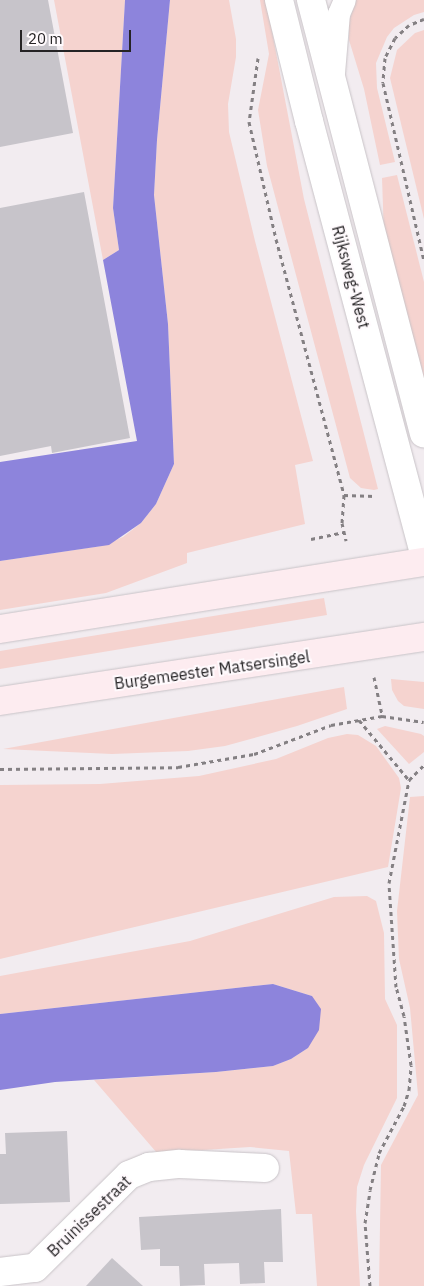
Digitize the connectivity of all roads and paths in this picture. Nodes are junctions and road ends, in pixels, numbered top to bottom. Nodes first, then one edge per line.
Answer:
1 (279, 0) edge
2 (305, 0) edge
3 (311, 0) edge
4 (346, 0) edge
5 (424, 19) edge
6 (287, 34) junction
7 (257, 48) dead end
8 (333, 86) junction
9 (424, 260) edge
10 (424, 433) edge
11 (344, 495) dead end
12 (344, 532) dead end
13 (310, 538) dead end
14 (424, 553) edge
15 (424, 562) edge
16 (0, 629) edge
17 (424, 637) edge
18 (0, 701) edge
19 (359, 720) junction
20 (424, 722) edge
21 (424, 765) edge
22 (0, 769) edge
23 (409, 780) junction
24 (265, 1168) dead end
25 (0, 1272) edge
26 (36, 1277) edge
27 (370, 1286) edge

1 - 6 street, Rijksweg-West
2 - 6 lane
3 - 8 street, Rijksweg-West
4 - 8 lane
5 - 9 path
6 - 14 street, Rijksweg-West
7 - 11 path
8 - 10 street, Rijksweg-West
12 - 13 path
15 - 16 main road
17 - 18 main road, Burgemeester Matsersingel
19 - 20 path
19 - 22 path
19 - 23 path
21 - 23 path
23 - 27 path
24 - 26 street, Bruinissestraat
25 - 26 street, Bruinissestraat

